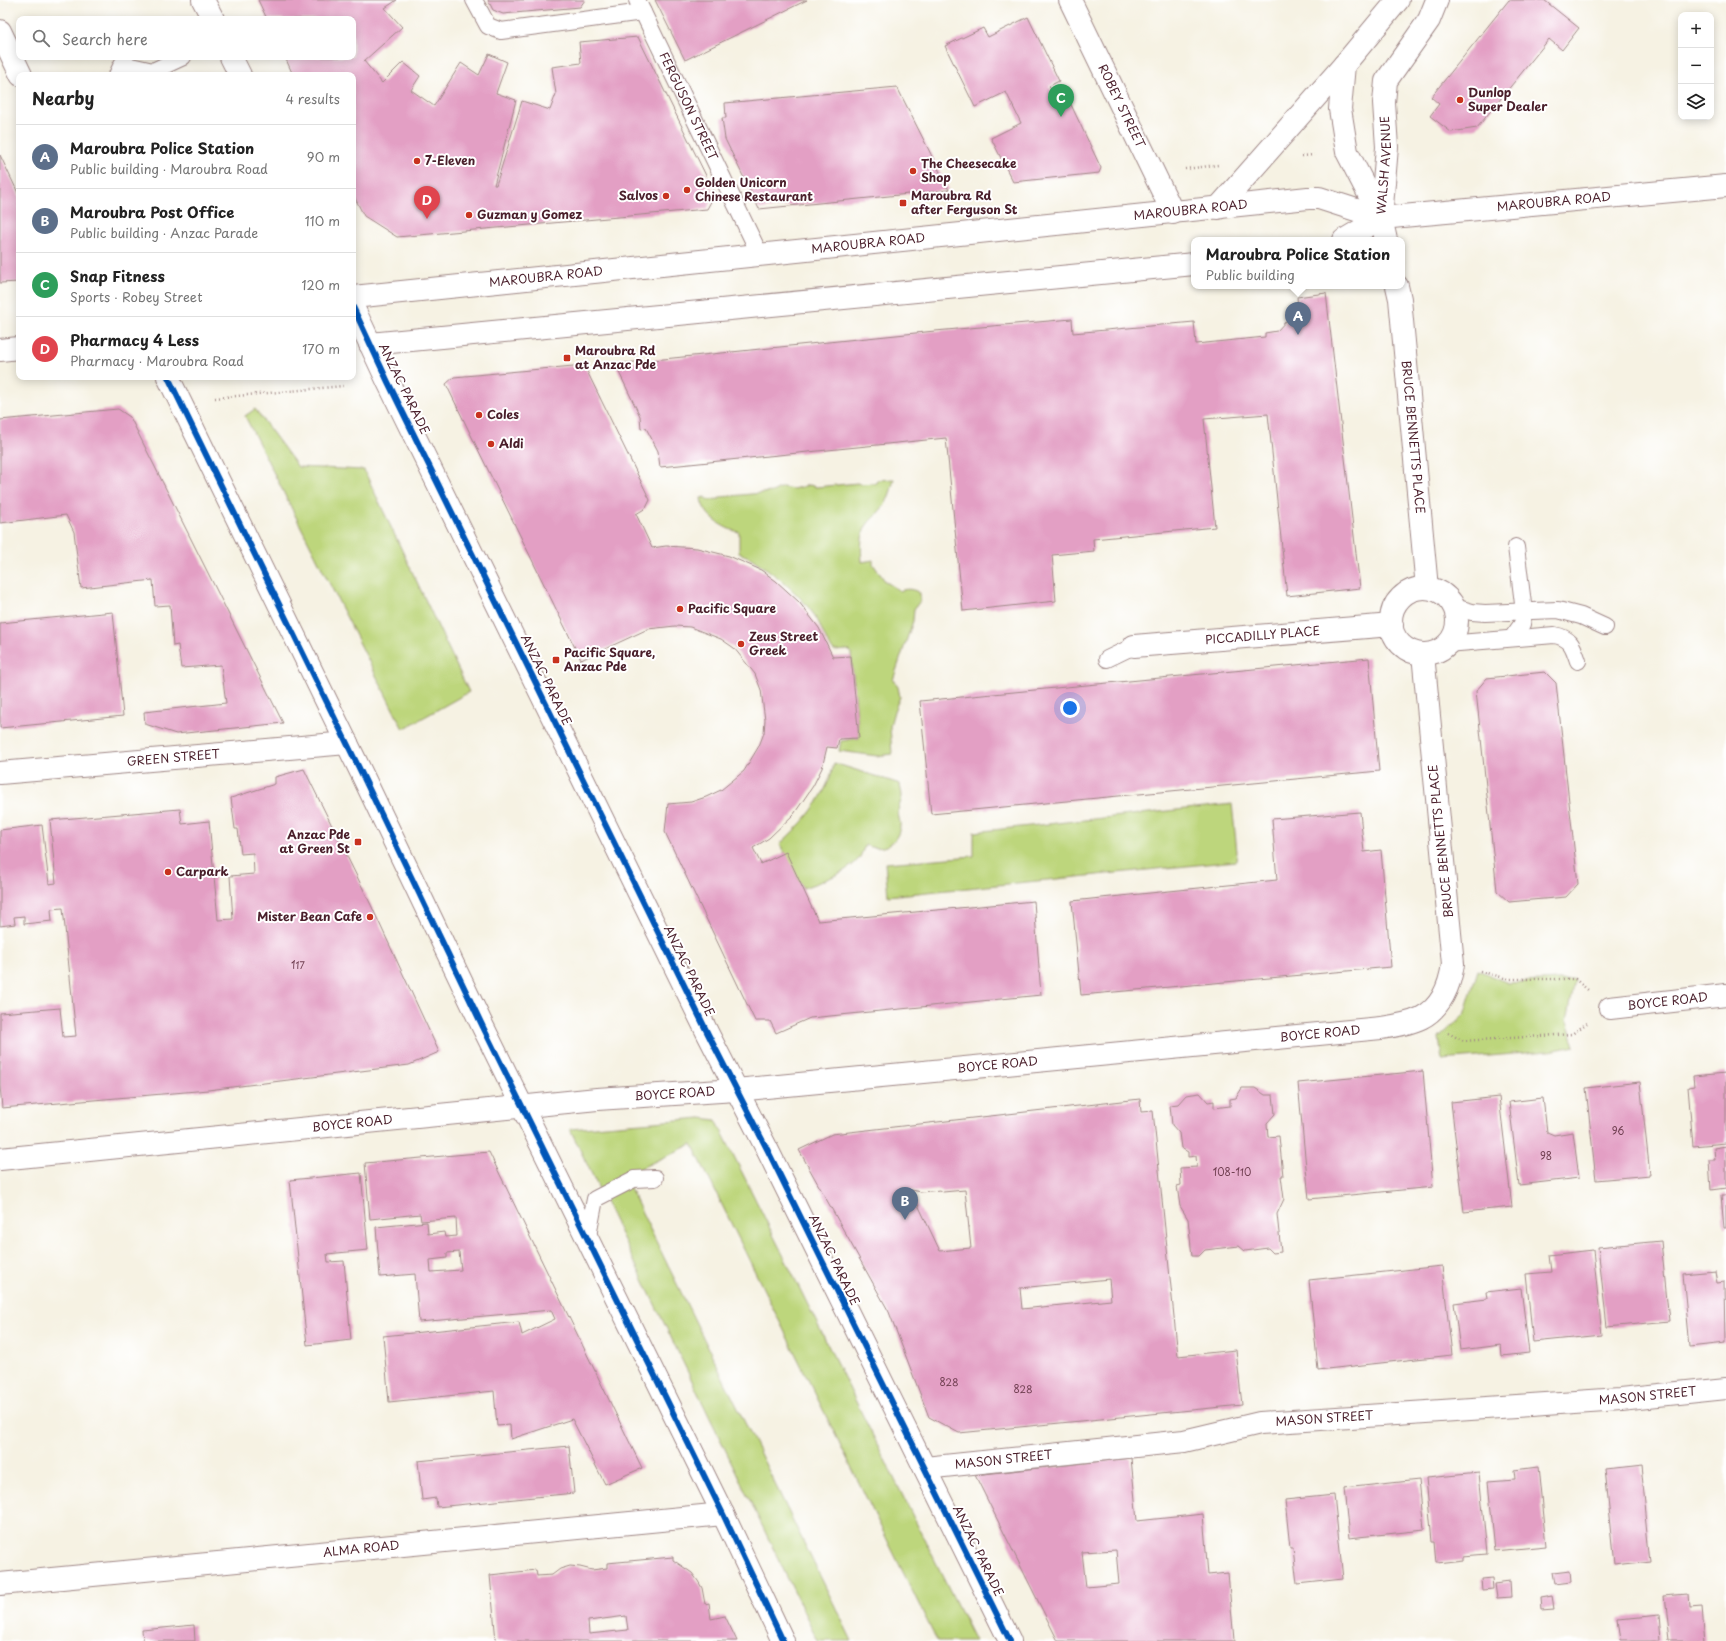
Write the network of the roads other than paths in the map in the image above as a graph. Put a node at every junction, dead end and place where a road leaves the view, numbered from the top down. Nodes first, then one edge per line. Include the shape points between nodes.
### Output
1 (203, 0) edge
2 (474, 0) edge
3 (1070, 0) edge
4 (1398, 0) edge
5 (1437, 0) edge
6 (640, 6) edge
7 (211, 16) edge
8 (0, 32) edge
9 (177, 60) edge
10 (232, 60) edge
11 (1344, 64) junction
12 (120, 69) edge
13 (20, 72) edge
14 (238, 72) edge
15 (1726, 186) edge
16 (1218, 208) junction
17 (1173, 213) junction
18 (1381, 218) junction
19 (1349, 237) edge
20 (1385, 237) edge
21 (760, 255) junction
22 (1191, 264) edge
23 (1397, 289) edge
24 (356, 297) edge
25 (356, 321) edge
26 (361, 345) edge
27 (16, 348) edge
28 (0, 350) edge
29 (169, 380) edge
30 (1516, 547) dead end
31 (1427, 588) junction
32 (1454, 607) junction
33 (1524, 612) junction
34 (1392, 625) junction
35 (1605, 627) dead end
36 (1512, 638) junction
37 (1447, 644) junction
38 (1134, 646) joint
39 (1423, 654) junction
40 (1107, 659) dead end
41 (1578, 661) dead end
42 (347, 743) junction
43 (0, 773) edge
44 (1726, 995) edge
45 (1610, 1008) road end
46 (1421, 1018) joint
47 (736, 1090) junction
48 (522, 1107) junction
49 (0, 1159) edge
50 (655, 1178) dead end
51 (587, 1241) junction
52 (1726, 1388) edge
53 (925, 1468) junction
54 (723, 1514) junction
55 (0, 1584) edge
56 (783, 1641) edge
57 (1010, 1641) edge

1 - 7 main road
2 - 6 lane via 488,26 501,31
3 - 17 main road, ROBEY STREET
4 - 11 main road
5 - 18 main road, WALSH AVENUE via 1429,20 1386,80 1384,103 1387,147
6 - 21 lane, FERGUSON STREET
8 - 13 main road
9 - 12 lane via 153,71
10 - 14 main road
11 - 16 main road
11 - 18 main road, WALSH AVENUE via 1340,109 1347,152
15 - 18 main road, MAROUBRA ROAD
16 - 17 main road, MAROUBRA ROAD
16 - 18 main road, MAROUBRA ROAD via 1319,198
17 - 21 main road, MAROUBRA ROAD
18 - 19 main road, MAROUBRA ROAD
18 - 20 main road
21 - 24 main road, MAROUBRA ROAD
22 - 26 main road
23 - 31 main road, BRUCE BENNETTS PLACE via 1400,299
25 - 26 main road, ANZAC PARADE
26 - 47 main road, ANZAC PARADE via 548,709
27 - 28 main road
29 - 42 main road
30 - 33 lane
31 - 32 main road via 1443,594
31 - 34 main road via 1417,589 1400,599 1393,611
32 - 33 lane via 1485,613
32 - 37 main road via 1457,617 1456,628
33 - 35 lane via 1570,612
33 - 36 lane via 1522,624
34 - 38 main road, PICCADILLY PLACE
34 - 39 main road via 1394,634 1402,645
36 - 37 lane
36 - 41 lane via 1564,636 1571,643
37 - 39 main road via 1432,653
38 - 40 lane
39 - 46 main road, BRUCE BENNETTS PLACE via 1453,964 1445,994 1436,1006
42 - 43 main road, GREEN STREET
42 - 48 main road
44 - 45 main road, BOYCE ROAD
46 - 47 main road, BOYCE ROAD via 1381,1028
47 - 48 main road, BOYCE ROAD via 597,1099
47 - 53 main road, ANZAC PARADE
48 - 49 main road, BOYCE ROAD
48 - 51 main road
50 - 51 lane via 634,1179 595,1199
51 - 54 main road
52 - 53 main road, MASON STREET via 1620,1399 1260,1423 1184,1441
53 - 57 main road, ANZAC PARADE
54 - 55 main road, ALMA ROAD
54 - 56 main road

